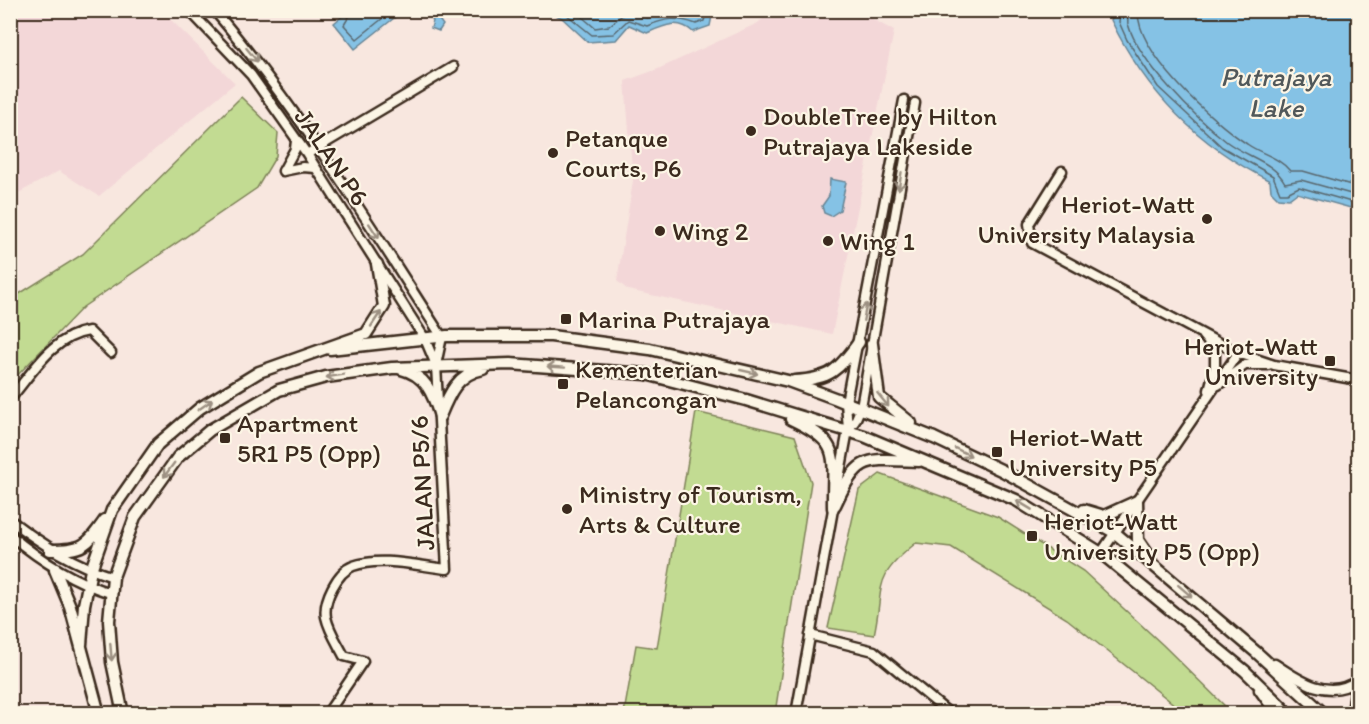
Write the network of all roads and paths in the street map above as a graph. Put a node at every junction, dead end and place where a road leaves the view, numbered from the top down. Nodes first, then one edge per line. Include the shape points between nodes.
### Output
1 (189, 10) edge
2 (214, 10) edge
3 (453, 67) dead end
4 (904, 100) dead end
5 (915, 103) dead end
6 (296, 141) junction
7 (320, 146) junction
8 (307, 154) junction
9 (315, 168) junction
10 (1062, 171) dead end
11 (377, 264) junction
12 (1198, 330) junction
13 (442, 337) junction
14 (424, 339) junction
15 (859, 342) junction
16 (872, 344) junction
17 (330, 349) junction
18 (111, 353) dead end
19 (1238, 353) junction
20 (510, 364) junction
21 (436, 365) junction
22 (1274, 365) junction
23 (392, 368) junction
24 (1359, 380) edge
25 (788, 381) junction
26 (1208, 393) junction
27 (10, 399) edge
28 (746, 400) junction
29 (846, 402) junction
30 (861, 407) junction
31 (440, 416) junction
32 (848, 430) junction
33 (934, 438) junction
34 (928, 461) junction
35 (1137, 501) junction
36 (1066, 505) junction
37 (833, 508) junction
38 (112, 510) junction
39 (10, 520) edge
40 (1114, 532) junction
41 (10, 535) edge
42 (50, 550) junction
43 (1101, 553) junction
44 (1154, 564) junction
45 (55, 570) junction
46 (91, 570) junction
47 (113, 577) junction
48 (88, 586) junction
49 (111, 593) junction
50 (810, 635) junction
51 (81, 645) junction
52 (1256, 652) junction
53 (1245, 671) junction
54 (1358, 681) edge
55 (99, 714) edge
56 (123, 714) edge
57 (327, 714) edge
58 (796, 714) edge
59 (950, 714) edge
60 (1276, 714) edge
61 (1289, 714) edge
62 (1324, 714) edge
63 (1352, 714) edge

1 - 6 street, JALAN P6 via 251,75
2 -> 7 street, JALAN P6
3 - 7 street
15 -> 4 street
5 -> 16 street
6 - 8 street, JALAN P6
6 - 9 street via 296,149 283,171
7 - 8 street
7 -> 13 street, JALAN P6
8 - 9 street, JALAN P6
9 - 11 street, JALAN P6
10 - 12 street via 1029,224 1032,243
11 - 14 street, JALAN P6
17 -> 11 street via 366,334 380,316 384,306
12 - 19 street
12 - 26 street via 1215,350
13 - 14 street
13 - 21 street
13 -> 25 street via 551,336 650,349
14 - 17 street
14 - 21 street, JALAN P6
15 - 25 street via 837,370 826,377
15 - 29 street
16 - 30 street
16 -> 33 street via 879,397
38 -> 17 street via 158,444 200,408 259,372
18 - 27 street via 89,331 67,337
19 - 22 street
19 - 26 street
20 - 21 street
28 -> 20 street via 646,374
20 - 31 street via 474,370 463,376 452,389
21 - 23 street
21 - 31 street, JALAN P5/6
22 - 24 street
22 - 26 street via 1245,365
23 - 31 street via 422,379 431,390
23 -> 47 street via 326,377 279,390 210,430 178,457 135,517
25 - 29 street
26 - 35 street
28 - 32 street
28 - 37 street via 809,428 830,444
29 - 30 street
29 - 32 street
30 - 32 street
30 - 33 street
31 - 57 street, JALAN P5/6 via 447,569 379,563 352,566 337,581 329,596 326,616 344,656 363,661
32 - 34 street
32 - 37 street
33 -> 36 street
34 - 37 street via 876,459 863,464 849,474
43 -> 34 street via 1016,500
35 - 36 street via 1104,516
35 - 40 street
35 - 44 street via 1138,540
36 - 40 street
37 - 50 street
38 - 42 street via 80,549
38 - 46 street
39 - 42 street
40 - 43 street
40 - 44 street
41 - 45 street
42 - 46 street
43 - 53 street
44 -> 52 street
45 - 48 street
45 - 51 street
46 - 47 street
46 - 48 street
47 - 49 street
48 - 49 street
48 - 51 street
49 -> 56 street via 112,662
50 - 58 street
50 - 59 street via 874,651
51 - 55 street
52 - 54 street via 1304,683 1325,690
52 - 62 street
53 - 60 street
53 - 61 street
54 - 63 street

